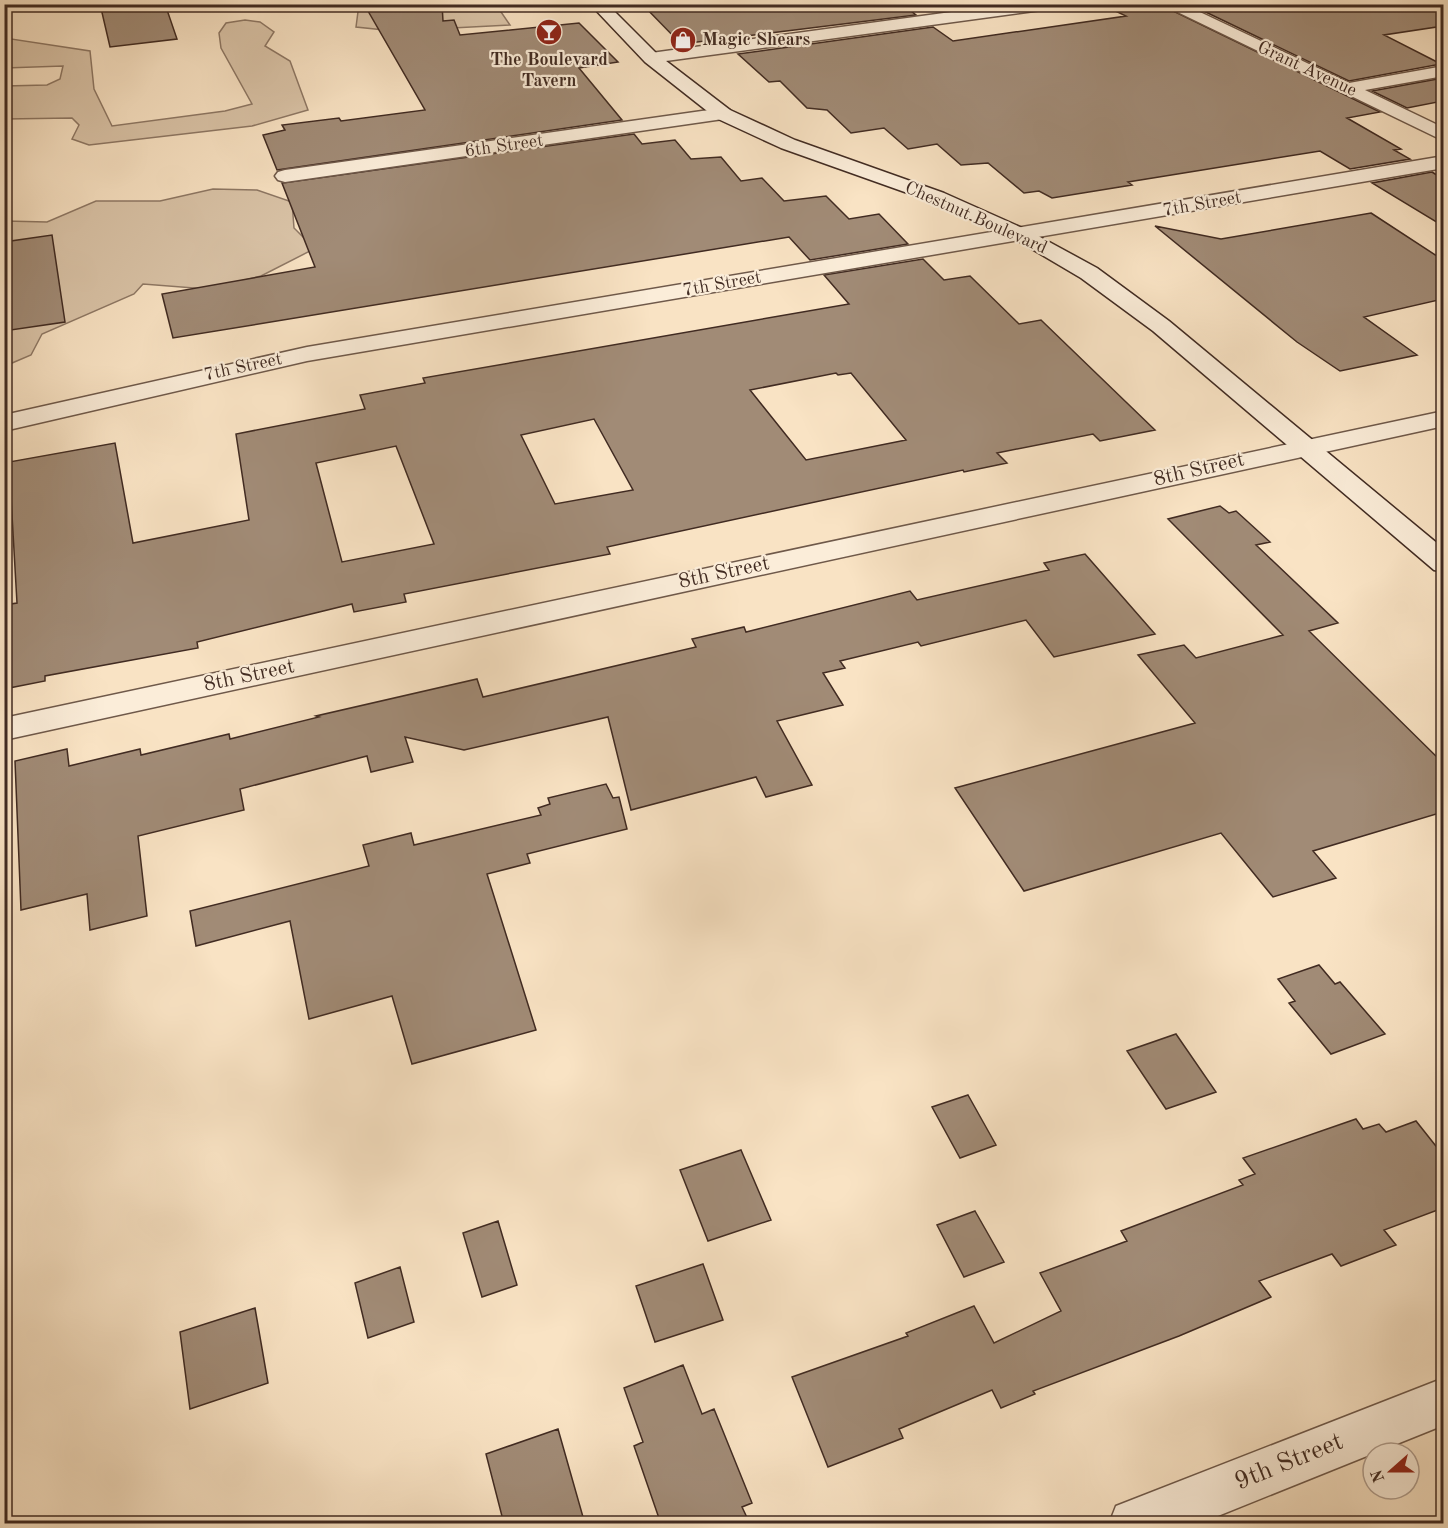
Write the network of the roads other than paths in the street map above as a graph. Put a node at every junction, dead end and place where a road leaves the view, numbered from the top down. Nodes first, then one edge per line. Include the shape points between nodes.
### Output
1 (598, 4) edge
2 (1049, 4) edge
3 (1170, 4) edge
4 (651, 58) junction
5 (1443, 71) edge
6 (1350, 88) junction
7 (723, 114) junction
8 (1443, 135) edge
9 (1443, 162) edge
10 (285, 176) dead end
11 (1022, 235) junction
12 (1443, 418) edge
13 (4, 423) edge
14 (1304, 446) junction
15 (1443, 564) edge
16 (4, 729) edge
17 (1443, 1401) edge
18 (1134, 1524) edge

1 - 4 street, Chestnut Boulevard
2 - 4 street
3 - 6 street, Grant Avenue
4 - 7 street, Chestnut Boulevard
5 - 6 street
6 - 8 street, Grant Avenue
7 - 10 street, 6th Street
7 - 11 street, Chestnut Boulevard via 788,144 937,197
9 - 11 street, 7th Street
11 - 13 street, 7th Street via 307,354
11 - 14 street, Chestnut Boulevard via 1089,273 1161,326
12 - 14 street, 8th Street
14 - 15 street, Chestnut Boulevard
14 - 16 street, 8th Street
17 - 18 street, 9th Street

